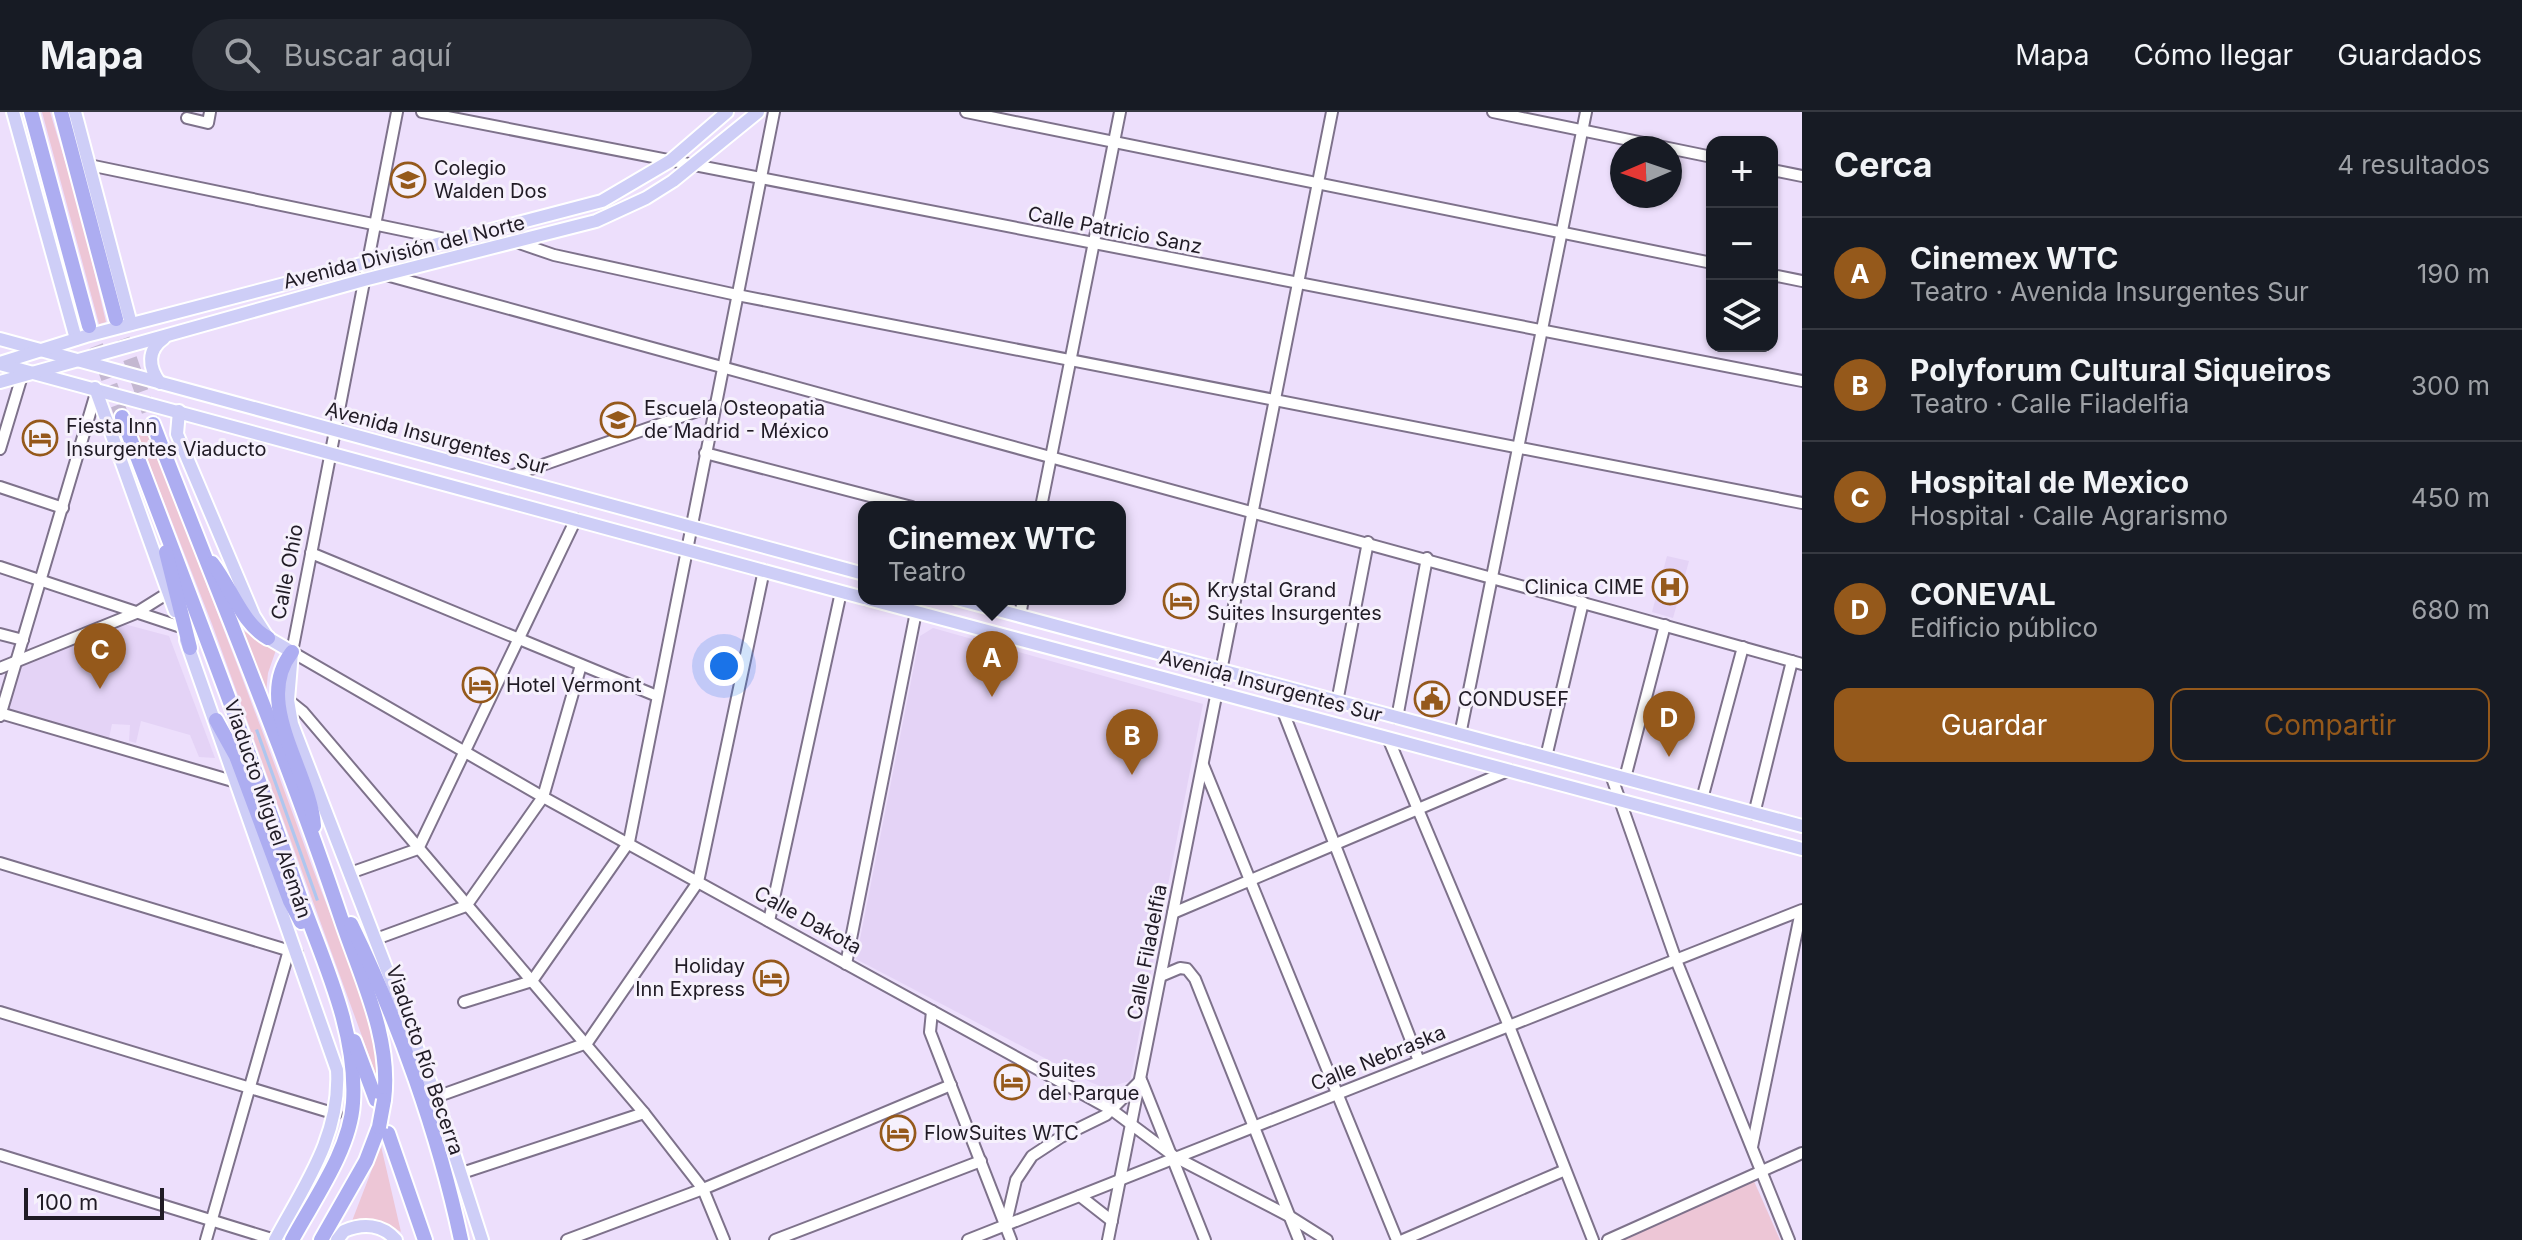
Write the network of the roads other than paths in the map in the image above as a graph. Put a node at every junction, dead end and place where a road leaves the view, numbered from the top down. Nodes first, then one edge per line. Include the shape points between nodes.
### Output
1 (13, 112) edge
2 (31, 112) edge
3 (61, 112) edge
4 (75, 112) edge
5 (210, 112) edge
6 (397, 112) edge
7 (422, 112) edge
8 (727, 112) edge
9 (758, 112) edge
10 (774, 112) edge
11 (966, 112) edge
12 (1120, 112) edge
13 (1332, 112) edge
14 (1493, 112) edge
15 (1586, 112) edge
16 (187, 118) dead end
17 (1582, 129) junction
18 (1114, 141) junction
19 (1706, 156) edge
20 (670, 161) junction
21 (89, 165) junction
22 (695, 166) junction
23 (1778, 171) edge
24 (1802, 176) edge
25 (760, 179) junction
26 (1317, 183) junction
27 (375, 225) junction
28 (1561, 234) junction
29 (452, 240) junction
30 (519, 243) junction
31 (1093, 244) junction
32 (1706, 262) edge
33 (368, 263) junction
34 (386, 275) junction
35 (1778, 276) edge
36 (364, 280) junction
37 (1802, 281) edge
38 (1297, 282) junction
39 (737, 295) junction
40 (116, 319) tunnel mouth
41 (131, 324) junction
42 (89, 326) tunnel mouth
43 (1542, 329) junction
44 (167, 336) junction
45 (0, 339) edge
46 (76, 339) junction
47 (39, 350) junction
48 (79, 360) junction
49 (1070, 361) junction
50 (0, 363) edge
51 (721, 371) junction
52 (28, 374) junction
53 (1802, 381) edge
54 (0, 382) edge
55 (160, 383) junction
56 (96, 391) junction
57 (1275, 398) junction
58 (715, 405) junction
59 (179, 411) junction
60 (122, 417) tunnel mouth
61 (153, 424) tunnel mouth
62 (335, 431) junction
63 (1519, 446) junction
64 (0, 449) edge
65 (330, 453) junction
66 (705, 453) junction
67 (1051, 459) junction
68 (508, 477) junction
69 (0, 487) edge
70 (889, 501) edge
71 (1042, 501) edge
72 (1802, 503) edge
73 (63, 508) junction
74 (1251, 512) junction
75 (576, 519) junction
76 (161, 520) junction
77 (691, 527) junction
78 (1368, 542) junction
79 (686, 549) junction
80 (203, 552) junction
81 (311, 553) junction
82 (1427, 558) junction
83 (0, 567) edge
84 (764, 570) junction
85 (858, 572) edge
86 (1492, 577) junction
87 (41, 579) junction
88 (841, 592) junction
89 (168, 593) junction
90 (858, 596) edge
91 (1583, 602) junction
92 (891, 605) edge
93 (979, 605) edge
94 (1022, 605) edge
95 (916, 612) junction
96 (136, 613) junction
97 (1020, 616) junction
98 (1665, 625) junction
99 (181, 627) junction
100 (0, 634) edge
101 (518, 637) junction
102 (268, 638) junction
103 (23, 640) junction
104 (1743, 647) junction
105 (190, 648) junction
106 (292, 652) junction
107 (16, 662) junction
108 (1797, 662) edge
109 (581, 665) junction
110 (0, 668) edge
111 (1220, 671) junction
112 (1216, 692) junction
113 (657, 696) junction
114 (288, 700) junction
115 (1337, 702) junction
116 (1282, 709) junction
117 (0, 714) edge
118 (1397, 718) junction
119 (216, 720) junction
120 (1460, 735) junction
121 (1388, 738) junction
122 (467, 754) junction
123 (1546, 757) junction
124 (1202, 764) junction
125 (1510, 770) junction
126 (1611, 775) junction
127 (1625, 778) junction
128 (236, 782) junction
129 (543, 797) junction
130 (1620, 799) junction
131 (1702, 799) junction
132 (1418, 810) junction
133 (1754, 814) junction
134 (1802, 826) edge
135 (314, 842) junction
136 (629, 842) junction
137 (1334, 845) junction
138 (418, 849) junction
139 (1802, 849) edge
140 (0, 863) edge
141 (350, 873) junction
142 (1249, 881) junction
143 (698, 882) junction
144 (335, 901) junction
145 (466, 906) junction
146 (1801, 910) edge
147 (1173, 913) junction
148 (769, 921) junction
149 (376, 939) junction
150 (316, 943) junction
151 (293, 952) junction
152 (1676, 960) junction
153 (846, 964) junction
154 (1161, 976) junction
155 (532, 981) junction
156 (336, 996) junction
157 (464, 1002) dead end
158 (932, 1011) junction
159 (0, 1012) edge
160 (1509, 1026) junction
161 (587, 1043) junction
162 (1419, 1061) junction
163 (1141, 1080) junction
164 (951, 1085) junction
165 (251, 1088) junction
166 (1335, 1094) junction
167 (436, 1097) junction
168 (380, 1100) junction
169 (1112, 1110) junction
170 (644, 1113) junction
171 (336, 1114) junction
172 (1133, 1124) junction
173 (1252, 1127) junction
174 (383, 1130) junction
175 (1752, 1149) junction
176 (1802, 1153) edge
177 (0, 1155) edge
178 (1175, 1157) junction
179 (981, 1161) junction
180 (1563, 1171) junction
181 (1761, 1171) junction
182 (462, 1173) junction
183 (1120, 1180) junction
184 (703, 1189) junction
185 (1080, 1196) junction
186 (1289, 1216) junction
187 (212, 1220) junction
188 (1112, 1221) junction
189 (1005, 1224) junction
190 (327, 1238) edge
191 (206, 1240) edge
192 (275, 1240) edge
193 (292, 1240) edge
194 (396, 1240) edge
195 (425, 1240) edge
196 (461, 1240) edge
197 (482, 1240) edge
198 (567, 1240) edge
199 (724, 1240) edge
200 (775, 1240) edge
201 (968, 1240) edge
202 (1011, 1240) edge
203 (1108, 1240) edge
204 (1205, 1240) edge
205 (1299, 1240) edge
206 (1327, 1240) edge
207 (1397, 1240) edge
208 (1403, 1240) edge
209 (1593, 1240) edge
210 (1608, 1240) edge
211 (1789, 1240) edge

1 - 46 main road
2 - 42 highway
3 - 40 highway
4 - 21 main road
5 - 16 street via 208,123
6 - 27 street, Calle Ohio
7 - 20 street, Calle Patricio Sanz
8 - 20 main road, Avenida División del Norte
9 - 22 main road, Avenida División del Norte
10 - 25 street
11 - 18 street
12 - 18 street
13 - 26 street, Calle Filadelfia
14 - 17 street
15 - 17 street
17 - 19 street
17 - 28 street
18 - 26 street
18 - 31 street
20 - 22 street, Calle Patricio Sanz
20 - 29 main road, Avenida División del Norte via 602,201
21 - 27 street
21 - 41 main road
22 - 25 street, Calle Patricio Sanz
22 - 30 main road, Avenida División del Norte via 623,210
23 - 24 street
25 - 31 street, Calle Patricio Sanz
25 - 39 street
26 - 28 street
26 - 38 street, Calle Filadelfia
27 - 29 street
27 - 33 street, Calle Ohio
28 - 32 street
28 - 43 street
29 - 33 main road, Avenida División del Norte
30 - 34 main road, Avenida División del Norte
30 - 39 street
31 - 38 street, Calle Patricio Sanz
31 - 49 street
33 - 36 street, Calle Ohio
33 - 41 main road, Avenida División del Norte
34 - 36 main road, Avenida División del Norte
34 - 51 street
35 - 37 street
36 - 44 main road, Avenida División del Norte
36 - 62 street, Calle Ohio
38 - 43 street, Calle Patricio Sanz
38 - 57 street, Calle Filadelfia
39 - 49 street
39 - 51 street
41 - 46 main road, Avenida División del Norte
43 - 53 street, Calle Patricio Sanz
43 - 63 street
44 - 48 main road, Avenida División del Norte
44 - 55 main road via 150,357
45 - 47 main road, Avenida Insurgentes Sur
46 - 47 main road, Avenida División del Norte
47 - 48 main road, Avenida Insurgentes Sur
47 - 50 main road, Avenida División del Norte
48 - 52 main road, Avenida División del Norte
48 - 55 main road, Avenida Insurgentes Sur
49 - 57 street
49 - 67 street
50 - 52 main road, Avenida Insurgentes Sur
51 - 58 street
51 - 67 street
52 - 54 main road, Avenida División del Norte
52 - 56 main road, Avenida Insurgentes Sur
52 - 64 street
55 - 62 main road, Avenida Insurgentes Sur
56 - 59 main road, Avenida Insurgentes Sur
56 - 73 street
56 - 89 main road, Viaducto Miguel Alemán
57 - 63 street
57 - 74 street, Calle Filadelfia
58 - 66 street
58 - 68 street
59 - 65 main road, Avenida Insurgentes Sur
59 - 102 main road via 177,434
60 - 76 highway, Viaducto Miguel Alemán
61 - 80 highway, Viaducto Miguel Alemán
62 - 65 street, Calle Ohio
62 - 68 main road, Avenida Insurgentes Sur
63 - 72 street
63 - 86 street
65 - 75 main road, Avenida Insurgentes Sur
65 - 81 street, Calle Ohio
66 - 70 street
66 - 77 street
67 - 71 street
67 - 74 street
68 - 77 main road, Avenida Insurgentes Sur
69 - 73 street
73 - 87 street
74 - 78 street
74 - 111 street, Calle Filadelfia
75 - 79 main road, Avenida Insurgentes Sur
75 - 101 street
76 - 105 highway
76 - 150 highway, Viaducto Miguel Alemán
77 - 79 street
77 - 85 main road, Avenida Insurgentes Sur
78 - 82 street
78 - 115 street
79 - 84 main road, Avenida Insurgentes Sur
79 - 113 street
80 - 102 highway via 229,585 246,619
80 - 135 highway, Viaducto Miguel Alemán
81 - 101 street
81 - 106 street, Calle Ohio
82 - 86 street
82 - 118 street
83 - 87 street
84 - 88 main road, Avenida Insurgentes Sur
84 - 143 street
86 - 91 street
86 - 120 street
87 - 96 street
87 - 103 street
88 - 90 main road, Avenida Insurgentes Sur
88 - 148 street
89 - 96 street
89 - 99 main road, Viaducto Miguel Alemán
91 - 98 street
91 - 123 street
92 - 95 main road, Avenida Insurgentes Sur
93 - 97 main road, Avenida Insurgentes Sur
94 - 97 street
95 - 112 main road, Avenida Insurgentes Sur
95 - 153 street
96 - 99 street
96 - 107 street
97 - 111 main road, Avenida Insurgentes Sur
98 - 104 street
98 - 127 street
99 - 105 main road, Viaducto Miguel Alemán
100 - 103 street
101 - 109 street
101 - 122 street
102 - 106 main road, Calle Dakota
103 - 107 street
104 - 108 street
104 - 131 street
105 - 119 main road, Viaducto Miguel Alemán
106 - 114 main road, Calle Ohio
106 - 122 street, Calle Dakota
106 - 135 highway via 278,675 278,704 310,800
107 - 110 street
107 - 117 street
108 - 133 street
109 - 113 street
109 - 129 street
111 - 112 street, Calle Filadelfia
111 - 115 main road, Avenida Insurgentes Sur
112 - 116 main road, Avenida Insurgentes Sur
112 - 124 street, Calle Filadelfia
113 - 136 street
114 - 138 street
114 - 141 main road via 292,724
115 - 118 main road, Avenida Insurgentes Sur
116 - 121 main road, Avenida Insurgentes Sur
116 - 137 street
117 - 128 street
118 - 120 main road, Avenida Insurgentes Sur
119 - 128 main road, Viaducto Miguel Alemán
119 - 150 highway via 236,756 290,901
120 - 123 main road, Avenida Insurgentes Sur
121 - 125 main road, Avenida Insurgentes Sur
121 - 132 street
122 - 129 street, Calle Dakota
122 - 138 street
123 - 126 main road, Avenida Insurgentes Sur
124 - 142 street
124 - 147 street, Calle Filadelfia
125 - 130 main road, Avenida Insurgentes Sur
125 - 132 street
126 - 127 main road, Avenida Insurgentes Sur
126 - 130 street
127 - 131 main road, Avenida Insurgentes Sur
128 - 151 main road, Viaducto Miguel Alemán
129 - 136 street, Calle Dakota
129 - 145 street
130 - 139 main road, Avenida Insurgentes Sur
130 - 152 street
131 - 133 main road, Avenida Insurgentes Sur
132 - 137 street
132 - 160 street
133 - 134 main road, Avenida Insurgentes Sur
135 - 144 highway, Viaducto Miguel Alemán
136 - 143 street, Calle Dakota
136 - 155 street
137 - 142 street
137 - 162 street
138 - 141 street
138 - 145 street
140 - 151 street
141 - 149 main road
142 - 147 street
142 - 166 street
143 - 148 street, Calle Dakota
143 - 161 street
144 - 168 highway, Viaducto Miguel Alemán via 384,1051
144 - 196 highway, Viaducto Río Becerra via 369,961 396,1031
145 - 149 street
145 - 155 street
146 - 152 street, Calle Nebraska
146 - 175 street
147 - 154 street, Calle Filadelfia
148 - 153 street, Calle Dakota
149 - 167 main road
150 - 156 highway, Viaducto Miguel Alemán
151 - 165 street
151 - 171 main road, Viaducto Miguel Alemán via 335,1060
152 - 160 street, Calle Nebraska
152 - 175 street
153 - 158 street, Calle Dakota
154 - 163 street, Calle Filadelfia
154 - 173 street via 1180,968 1195,979
155 - 157 street
155 - 161 street
156 - 168 highway
156 - 193 highway, Viaducto Miguel Alemán via 353,1074 350,1121
158 - 164 street via 930,1032
158 - 169 street, Calle Dakota
159 - 165 street
160 - 162 street, Calle Nebraska
160 - 180 street
161 - 167 street
161 - 170 street
162 - 166 street, Calle Nebraska
163 - 169 street
163 - 172 street, Calle Filadelfia
163 - 178 street
164 - 179 street
164 - 184 street
165 - 171 street
165 - 187 street
166 - 173 street, Calle Nebraska
166 - 207 street
167 - 182 main road
168 - 174 highway, Viaducto Miguel Alemán, bridge
169 - 172 street, Calle Dakota
169 - 189 street via 1032,1156 1016,1180
170 - 182 street
170 - 184 street
171 - 192 main road, Viaducto Miguel Alemán via 326,1145
172 - 178 street, Calle Dakota
172 - 183 street, Calle Filadelfia
173 - 178 street, Calle Nebraska
173 - 186 street
174 - 190 highway, Viaducto Miguel Alemán
174 - 195 highway
175 - 181 street
176 - 181 street
177 - 187 street
178 - 183 street, Calle Nebraska
178 - 186 street, Calle Dakota
178 - 204 street
179 - 189 street
179 - 200 street
180 - 208 street
180 - 209 street
181 - 210 street
181 - 211 street
182 - 197 main road
183 - 185 street, Calle Nebraska
183 - 188 street, Calle Filadelfia
184 - 198 street
184 - 199 street
185 - 188 street
185 - 189 street, Calle Nebraska
186 - 205 street
186 - 206 street, Calle Dakota
187 - 191 street
187 - 192 street
188 - 203 street, Calle Filadelfia
189 - 201 street, Calle Nebraska
189 - 202 street
190 - 194 main road, Viaducto Miguel Alemán via 368,1225

